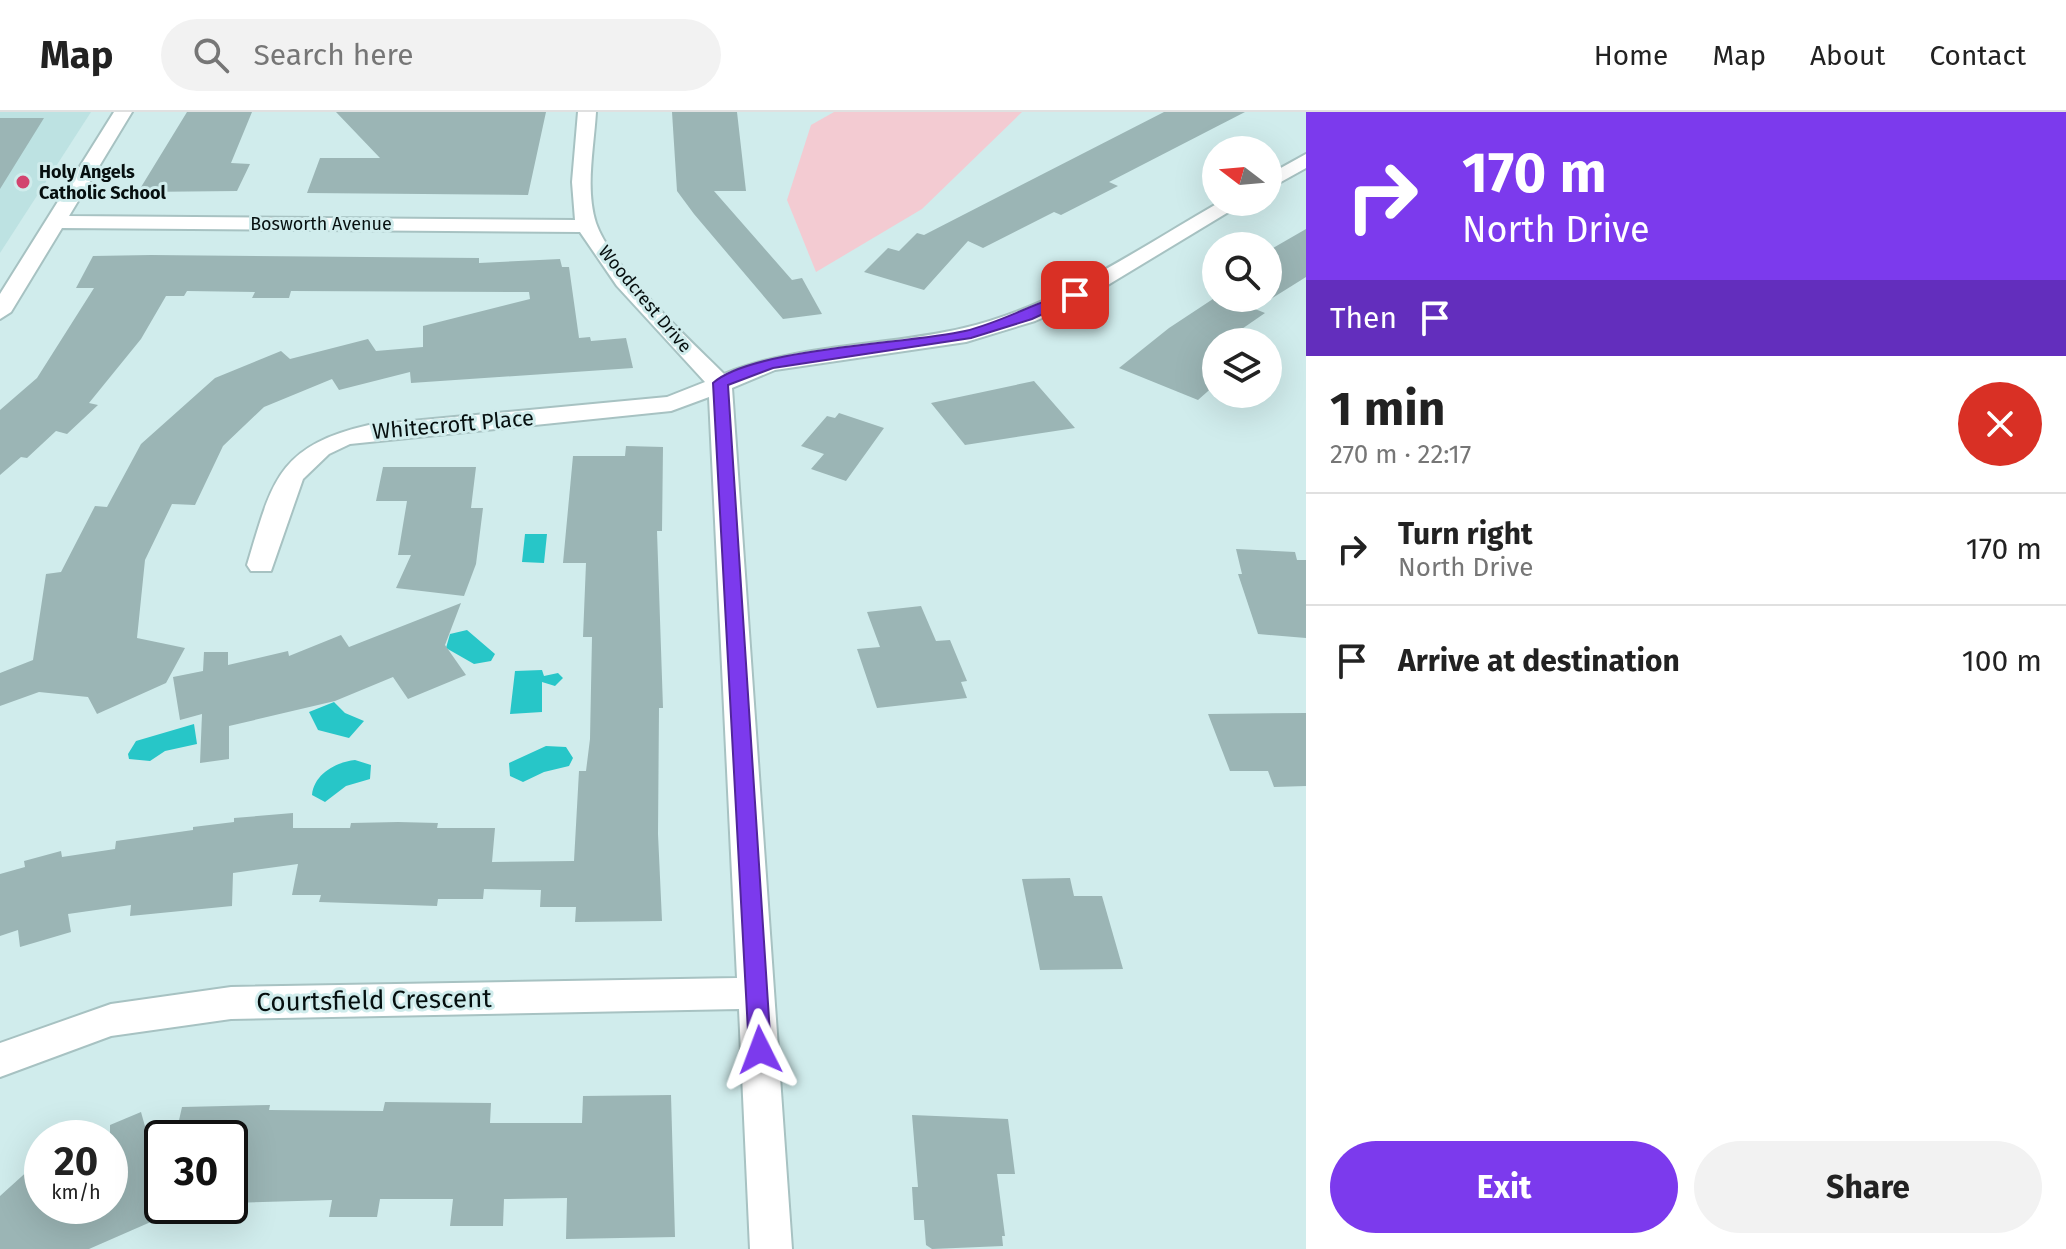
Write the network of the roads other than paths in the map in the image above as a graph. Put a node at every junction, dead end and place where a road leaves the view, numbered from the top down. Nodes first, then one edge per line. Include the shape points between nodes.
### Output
1 (123, 112) edge
2 (587, 112) edge
3 (1306, 160) edge
4 (1282, 175) edge
5 (1211, 216) edge
6 (55, 222) junction
7 (587, 226) junction
8 (0, 312) edge
9 (720, 383) junction
10 (261, 565) dead end
11 (757, 993) junction
12 (0, 1060) edge
13 (771, 1249) edge

1 - 6 street
2 - 7 street, Woodcrest Drive
3 - 4 street
5 - 9 street, Whitecroft Place via 1093,285 1016,320 945,339 770,364
6 - 7 street, Bosworth Avenue
6 - 8 street
7 - 9 street, Woodcrest Drive via 649,307
9 - 10 street, Whitecroft Place via 671,404 369,432 329,442 300,461 289,477
9 - 11 street
11 - 12 street, Courtsfield Crescent via 231,1003 111,1020
11 - 13 street

